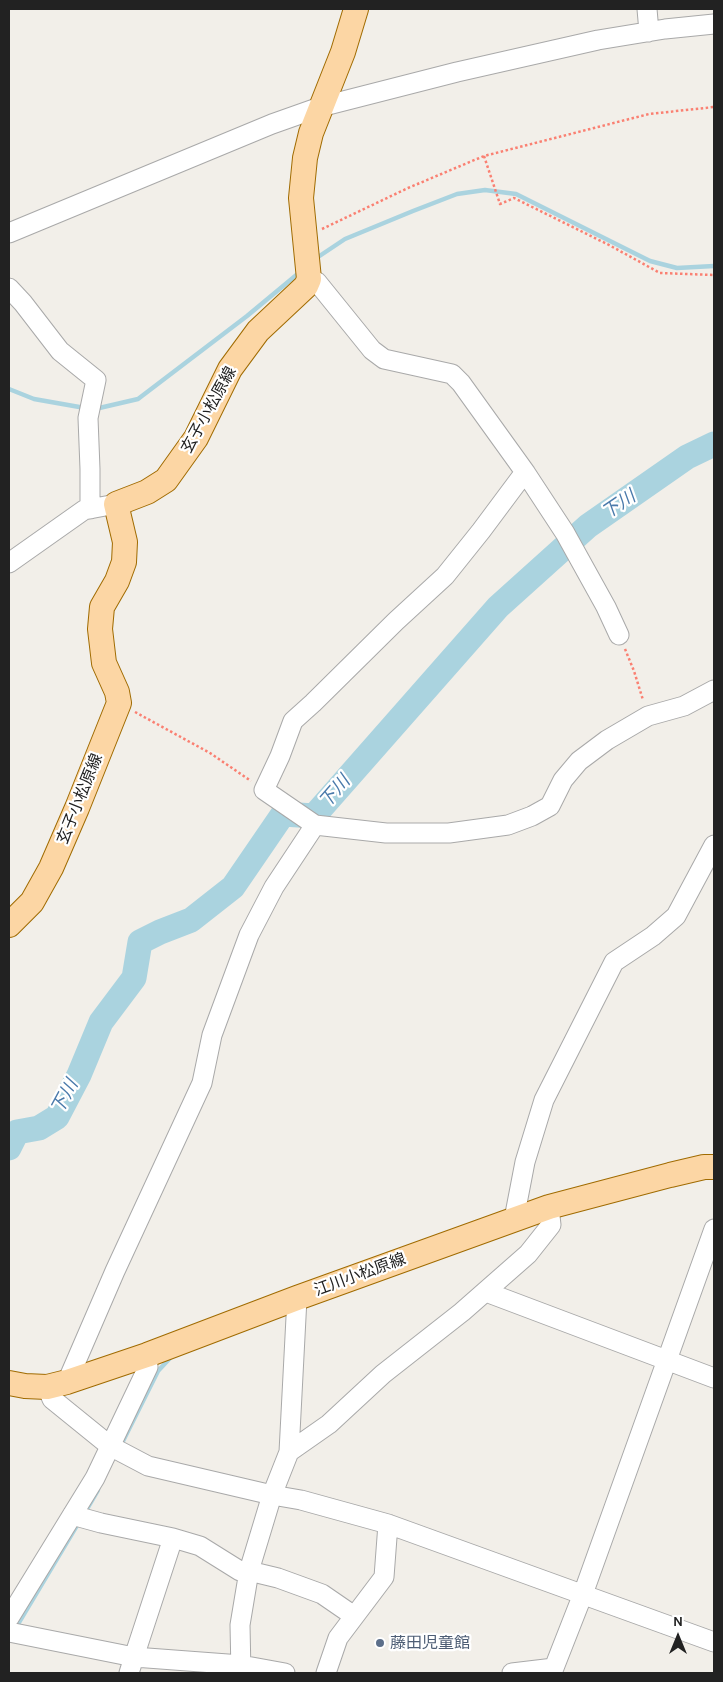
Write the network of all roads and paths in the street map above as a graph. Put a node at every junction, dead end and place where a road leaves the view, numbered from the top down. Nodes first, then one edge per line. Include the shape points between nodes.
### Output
1 (356, 9) edge
2 (647, 9) edge
3 (714, 24) edge
4 (650, 32) junction
5 (320, 107) junction
6 (714, 107) edge
7 (484, 156) junction
8 (9, 233) edge
9 (305, 237) junction
10 (714, 275) edge
11 (309, 280) junction
12 (9, 288) edge
13 (525, 472) junction
14 (116, 504) junction
15 (90, 509) junction
16 (9, 563) edge
17 (619, 635) joint
18 (714, 690) edge
19 (119, 703) junction
20 (648, 716) junction
21 (264, 790) junction
22 (315, 824) junction
23 (714, 845) edge
24 (9, 924) edge
25 (714, 1167) edge
26 (549, 1207) junction
27 (514, 1219) junction
28 (714, 1229) edge
29 (486, 1292) junction
30 (297, 1298) junction
31 (148, 1355) junction
32 (667, 1360) junction
33 (714, 1378) edge
34 (9, 1383) edge
35 (57, 1384) junction
36 (110, 1446) junction
37 (289, 1452) junction
38 (272, 1495) junction
39 (72, 1515) junction
40 (388, 1524) junction
41 (173, 1538) junction
42 (249, 1570) junction
43 (583, 1594) junction
44 (354, 1616) junction
45 (9, 1618) edge
46 (9, 1632) edge
47 (714, 1642) edge
48 (132, 1665) edge
49 (241, 1669) edge
50 (553, 1671) edge
51 (286, 1673) edge
52 (326, 1673) edge
53 (512, 1673) edge

1 - 5 main road via 343,52
2 - 4 street
3 - 4 street
4 - 5 street via 598,40 457,72
5 - 8 street
5 - 9 main road via 305,158 301,198
6 - 7 path via 648,114
7 - 9 path
7 - 10 path via 500,204 514,198 660,273
9 - 11 main road
11 - 13 street via 317,282 372,350 384,359 452,374
11 - 14 main road, 玄子小松原線 via 258,331 236,362 196,438 166,480 147,492
12 - 15 street via 60,351 96,380 88,418
13 - 17 street via 565,533
13 - 21 street via 445,576 293,721
14 - 15 street
14 - 19 main road via 125,542 124,562 102,607 100,630 104,663
15 - 16 street
17 - 20 path
18 - 20 street via 684,706
19 - 21 path via 210,753
19 - 24 main road, 玄子小松原線 via 51,868 32,902
20 - 22 street via 579,761 563,780 550,806 508,825 450,833 386,833
21 - 22 street
22 - 35 street via 274,886 249,935 212,1035 202,1083 107,1288
23 - 27 street via 676,916 614,962 544,1100 525,1162
25 - 26 main road, 江川小松原線 via 670,1175
26 - 27 main road, 江川小松原線
26 - 29 street via 551,1226 528,1254
27 - 30 main road, 江川小松原線
28 - 32 street
29 - 32 street
29 - 37 street via 383,1374 329,1424
30 - 31 main road, 江川小松原線
30 - 37 street
31 - 35 main road, 江川小松原線
31 - 36 street via 148,1367
32 - 33 street
32 - 43 street
34 - 35 main road, 江川小松原線 via 25,1386
35 - 36 street via 52,1399
36 - 38 street via 148,1466
36 - 39 street
37 - 38 street
38 - 40 street
38 - 42 street
39 - 41 street
39 - 45 street
40 - 43 street
40 - 44 street via 384,1577
41 - 42 street via 200,1546 240,1572
41 - 48 street
42 - 44 street via 322,1594
42 - 49 street via 240,1624
43 - 47 street
43 - 50 street
44 - 52 street via 338,1638
46 - 48 street
48 - 49 street
49 - 51 street
50 - 53 street

